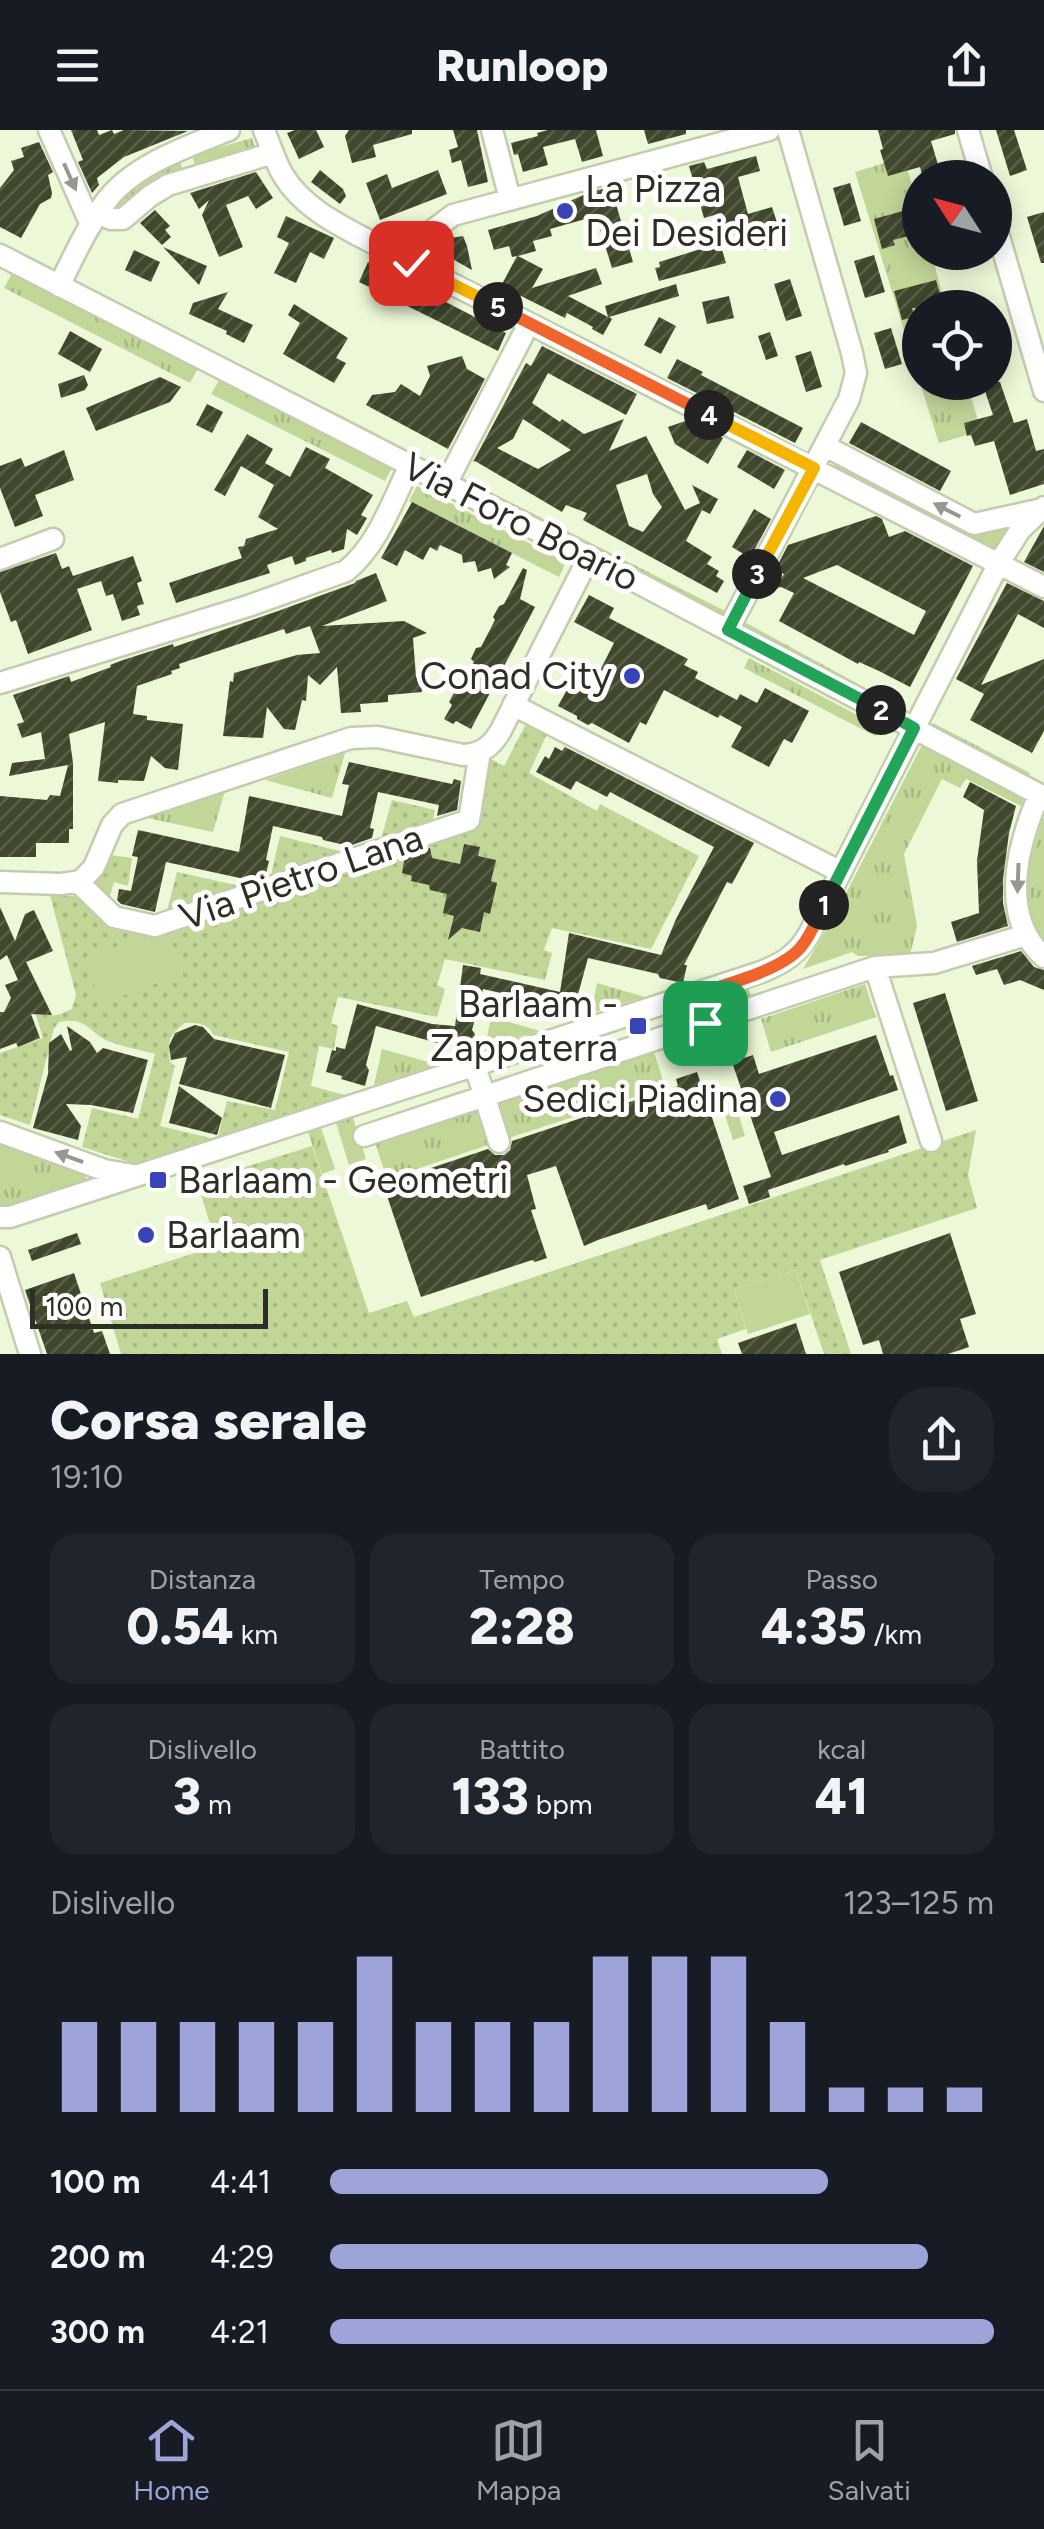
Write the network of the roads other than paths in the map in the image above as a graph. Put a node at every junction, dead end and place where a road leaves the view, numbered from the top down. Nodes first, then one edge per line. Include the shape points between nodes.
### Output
1 (49, 130) edge
2 (229, 130) edge
3 (264, 130) edge
4 (492, 130) edge
5 (769, 130) edge
6 (788, 130) edge
7 (968, 130) edge
8 (184, 148) junction
9 (273, 153) junction
10 (977, 160) edge
11 (192, 177) junction
12 (510, 199) junction
13 (94, 219) junction
14 (0, 256) edge
15 (411, 263) junction
16 (1009, 270) edge
17 (59, 286) junction
18 (523, 335) dead end
19 (1044, 391) edge
20 (825, 446) junction
21 (410, 465) junction
22 (814, 468) junction
23 (446, 484) junction
24 (1042, 509) edge
25 (53, 539) dead end
26 (589, 557) junction
27 (0, 558) edge
28 (998, 563) junction
29 (1044, 587) edge
30 (728, 630) junction
31 (0, 683) edge
32 (513, 705) junction
33 (914, 728) junction
34 (472, 753) junction
35 (1042, 796) edge
36 (841, 872) junction
37 (0, 882) edge
38 (78, 882) junction
39 (1026, 935) junction
40 (1044, 956) edge
41 (875, 967) junction
42 (677, 1000) junction
43 (656, 1006) junction
44 (668, 1035) junction
45 (476, 1066) junction
46 (485, 1096) junction
47 (0, 1132) edge
48 (364, 1136) dead end
49 (931, 1140) dead end
50 (498, 1142) dead end
51 (140, 1176) junction
52 (0, 1217) edge
53 (0, 1257) edge
54 (30, 1354) edge

1 -> 13 street
2 - 8 street
3 - 9 street
4 - 12 street
5 - 12 street
6 - 20 street via 856,373
7 - 10 street
8 - 11 street
8 - 13 street via 122,185
9 - 11 street
9 - 15 street via 287,181 310,204
11 - 13 street via 160,189 123,219
12 - 15 street via 444,219
13 - 17 street
14 - 17 street, Via Foro Boario
15 - 22 street
16 - 19 street
17 - 21 street, Via Foro Boario
18 - 23 street
20 - 22 street
24 -> 20 street via 974,524
21 - 23 street, Via Foro Boario
21 - 31 street via 370,545 346,571
22 - 28 street
22 - 30 street
23 - 26 street, Via Foro Boario
24 - 28 street
25 - 27 street
26 - 30 street, Via Foro Boario
26 - 32 street, Via Pietro Lana
28 - 29 street
28 - 33 street
30 - 33 street, Via Foro Boario
32 - 34 street, Via Pietro Lana via 494,741
32 - 36 street
33 - 35 street, Via Foro Boario
33 - 36 street
34 - 38 street via 359,737 248,772 122,814 94,867
34 - 38 street, Via Pietro Lana via 469,820 155,926 114,917
35 -> 39 street, Via Foro Boario via 1019,857 1017,898
36 - 42 street via 793,955
37 - 38 street
39 - 40 street
39 - 41 street via 934,963
41 - 44 street
41 - 49 street
42 - 43 street
42 - 44 street
43 - 44 street
43 - 45 street
44 - 46 street
45 - 46 street
45 - 51 street
46 - 48 street
46 - 50 street
51 -> 47 street via 104,1170
51 - 52 street
53 - 54 street

